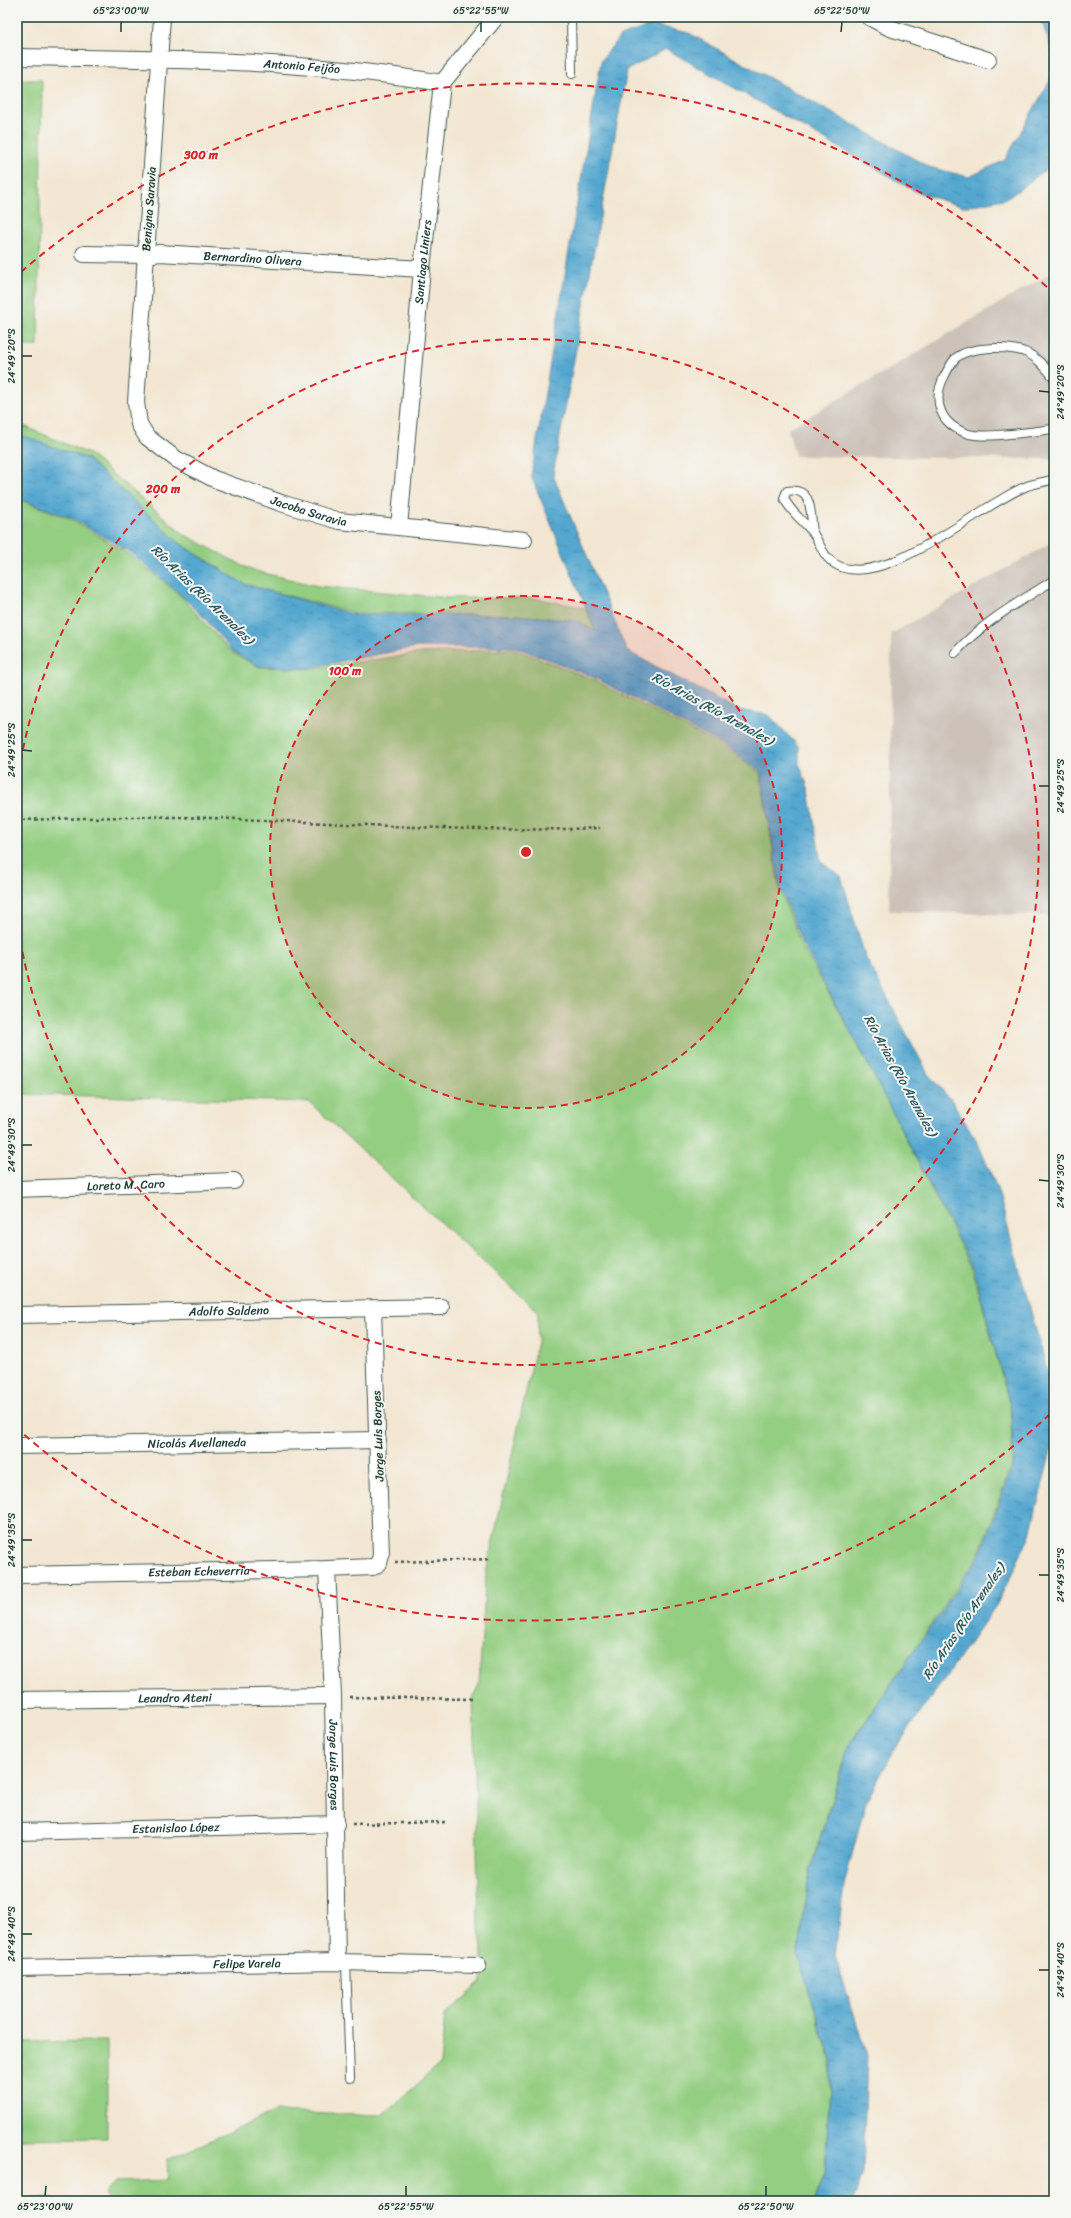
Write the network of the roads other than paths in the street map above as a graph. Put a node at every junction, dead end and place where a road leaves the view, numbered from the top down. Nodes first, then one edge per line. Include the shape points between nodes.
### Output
1 (162, 17) edge
2 (496, 17) edge
3 (571, 17) edge
4 (869, 17) edge
5 (17, 57) edge
6 (161, 59) junction
7 (988, 60) dead end
8 (572, 74) dead end
9 (442, 83) junction
10 (84, 254) dead end
11 (146, 255) junction
12 (422, 269) junction
13 (1054, 378) edge
14 (136, 402) joint
15 (1054, 429) edge
16 (1054, 480) edge
17 (399, 527) junction
18 (812, 532) junction
19 (524, 540) dead end
20 (1054, 580) edge
21 (955, 653) dead end
22 (234, 1181) dead end
23 (17, 1189) edge
24 (441, 1307) dead end
25 (373, 1309) junction
26 (17, 1315) edge
27 (378, 1440) junction
28 (17, 1446) edge
29 (379, 1563) joint
30 (327, 1569) junction
31 (17, 1575) edge
32 (333, 1696) junction
33 (17, 1700) edge
34 (336, 1824) junction
35 (17, 1832) edge
36 (342, 1962) junction
37 (478, 1965) dead end
38 (17, 1968) edge
39 (350, 2078) dead end

1 - 6 street, Benigna Saravia
2 - 9 street
3 - 8 lane
4 - 7 street via 890,28
5 - 6 street, Antonio Feijóo
6 - 9 street, Antonio Feijóo via 319,68 396,75
6 - 11 street, Benigna Saravia
9 - 12 street, Santiago Liniers
10 - 11 street, Bernardino Olivera
11 - 12 street, Bernardino Olivera via 160,253
11 - 14 street, Benigna Saravia
12 - 17 street, Santiago Liniers
13 - 15 lane via 1043,364 1026,352 1009,348 991,348 967,352 956,358 942,380 938,394 939,406 945,419 955,429 970,434
14 - 17 street, Jacoba Saravia via 139,424 147,437 176,459 214,479 339,521
16 - 18 lane via 1027,486 899,561 869,569 847,570 835,565 827,559
17 - 19 street, Jacoba Saravia
18 - 18 lane via 805,494 797,490 787,491 784,498 788,506
20 - 21 lane via 1007,609 969,638
22 - 23 street, Loreto M. Caro
24 - 25 street, Adolfo Saldeno
25 - 26 street, Adolfo Saldeno
25 - 27 street, Jorge Luis Borges
27 - 28 street, Nicolás Avellaneda
27 - 29 street, Jorge Luis Borges via 381,1555
29 - 30 street, Esteban Echeverría via 373,1567
30 - 31 street, Esteban Echeverría
30 - 32 street, Jorge Luis Borges
32 - 33 street, Leandro Ateni
32 - 34 street, Jorge Luis Borges
34 - 35 street, Estanislao López
34 - 36 street, Jorge Luis Borges
36 - 37 street, Felipe Varela
36 - 38 street, Felipe Varela
36 - 39 lane

